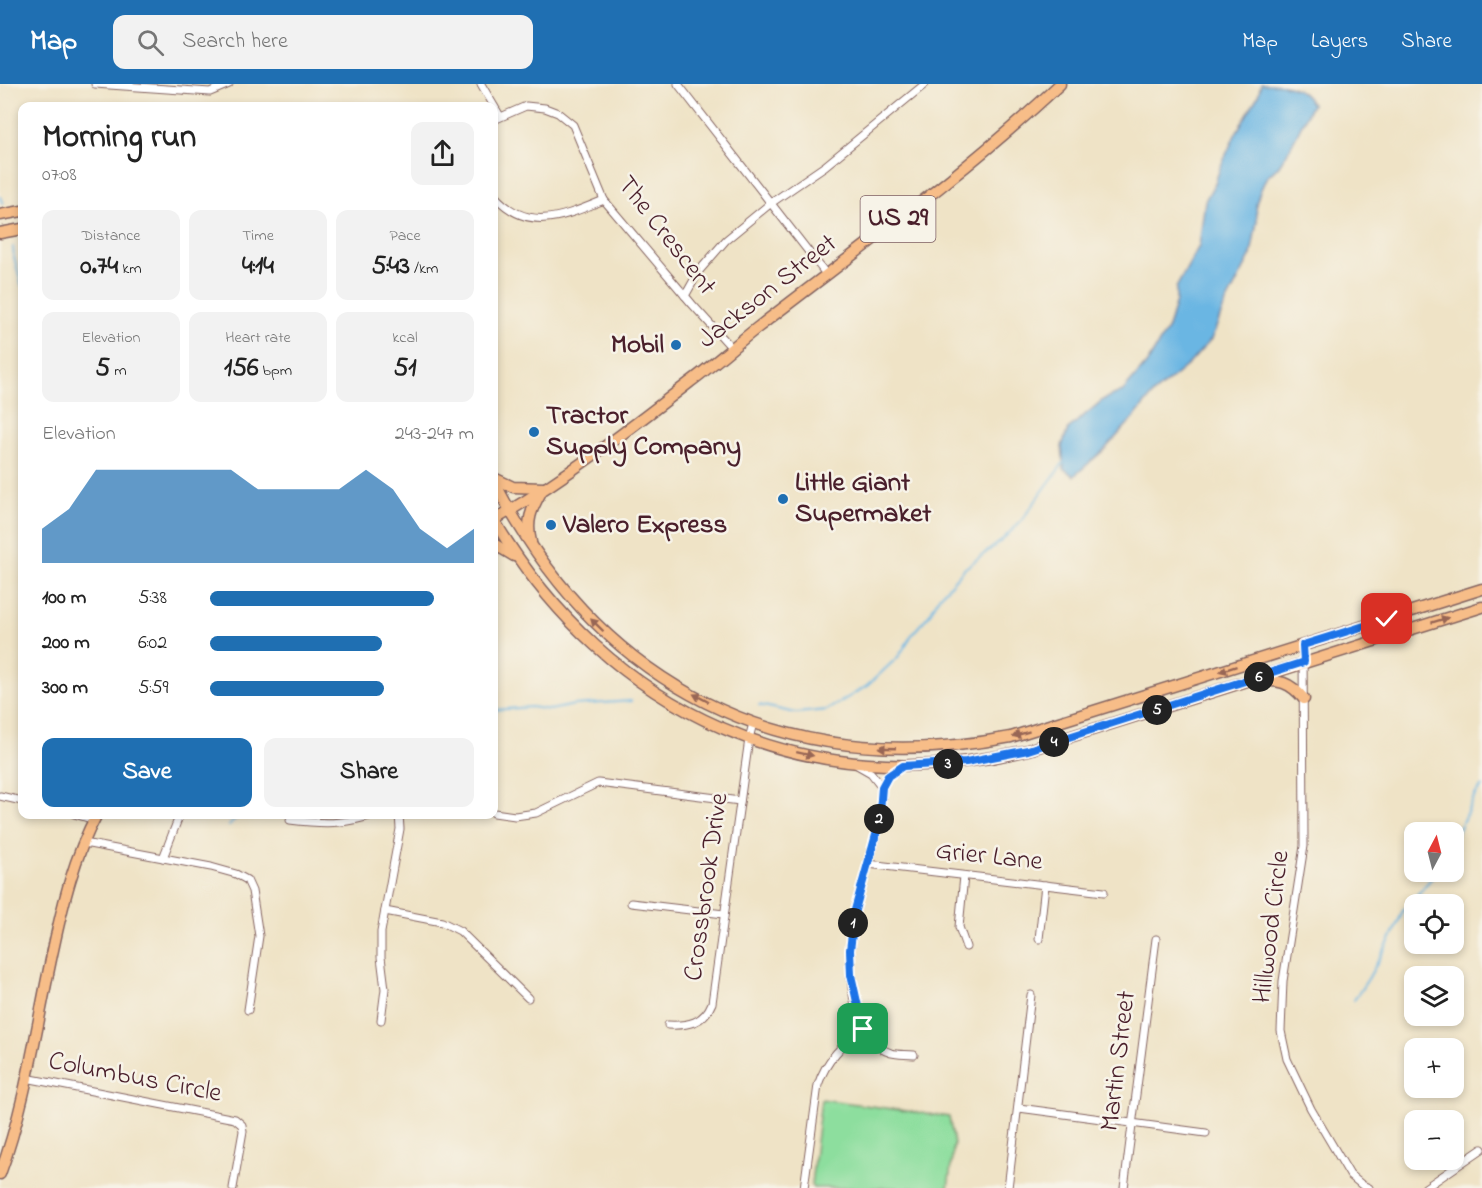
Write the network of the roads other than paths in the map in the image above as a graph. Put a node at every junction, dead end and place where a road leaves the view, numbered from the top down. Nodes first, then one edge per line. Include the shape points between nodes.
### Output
1 (95, 84) edge
2 (229, 84) edge
3 (481, 84) edge
4 (678, 84) edge
5 (925, 84) edge
6 (1060, 84) edge
7 (219, 86) edge
8 (489, 102) edge
9 (498, 118) edge
10 (498, 199) edge
11 (604, 200) junction
12 (771, 203) junction
13 (18, 212) edge
14 (0, 215) edge
15 (18, 230) edge
16 (0, 233) edge
17 (826, 274) junction
18 (685, 296) junction
19 (732, 347) junction
20 (498, 481) edge
21 (498, 488) edge
22 (544, 488) junction
23 (509, 511) junction
24 (498, 518) edge
25 (498, 526) edge
26 (498, 546) edge
27 (532, 548) junction
28 (517, 557) junction
29 (1482, 589) edge
30 (1482, 607) edge
31 (1303, 645) junction
32 (1304, 662) junction
33 (1234, 685) junction
34 (1304, 699) junction
35 (753, 723) junction
36 (749, 739) junction
37 (852, 762) junction
38 (903, 766) junction
39 (882, 787) junction
40 (0, 796) edge
41 (18, 800) edge
42 (740, 801) junction
43 (498, 814) edge
44 (95, 819) edge
45 (178, 819) edge
46 (358, 819) edge
47 (399, 819) edge
48 (290, 820) dead end
49 (84, 843) junction
50 (163, 858) junction
51 (868, 864) junction
52 (964, 876) junction
53 (1045, 885) junction
54 (1104, 892) dead end
55 (631, 903) dead end
56 (385, 912) junction
57 (724, 914) junction
58 (1039, 939) dead end
59 (1156, 939) dead end
60 (966, 946) dead end
61 (1032, 995) dead end
62 (528, 998) dead end
63 (248, 1010) dead end
64 (381, 1020) dead end
65 (668, 1024) dead end
66 (863, 1029) junction
67 (914, 1055) dead end
68 (26, 1078) junction
69 (1019, 1108) junction
70 (1132, 1124) junction
71 (1206, 1133) dead end
72 (1482, 1149) edge
73 (0, 1174) edge
74 (233, 1188) edge
75 (804, 1188) edge
76 (1008, 1188) edge
77 (1124, 1188) edge
78 (1369, 1188) edge
79 (1425, 1188) edge

1 - 7 street via 210,92
2 - 7 street
3 - 8 street
4 - 12 street
5 - 12 street via 825,166
6 - 17 main road, Jackson Street / US 29 via 1020,121
9 - 11 street, The Crescent via 526,106 558,112 573,125
10 - 11 street via 509,209 541,220 568,215
11 - 18 street, The Crescent
12 - 17 street
12 - 18 street via 726,240 699,271
13 - 14 main road
15 - 16 main road
17 - 19 main road, Jackson Street / US 29
18 - 19 street, The Crescent
19 - 22 main road, Jackson Street / US 29 via 603,448
20 - 22 main road via 513,487
21 - 23 main road
22 - 23 main road, Jackson Street / US 29
22 - 27 main road via 528,520
23 - 24 main road, Jackson Street / US 29
23 - 27 main road
25 - 28 main road
26 - 28 main road
35 -> 27 main road via 689,692 633,657 583,612
28 - 36 main road via 565,618 627,674 683,709
29 - 31 main road
32 -> 30 main road
31 - 32 street, Hillwood Circle
31 -> 35 main road via 1011,737 961,746 852,746
32 - 33 main road
32 - 34 street, Hillwood Circle
33 - 34 main road via 1280,680
33 - 38 main road via 1028,750 966,762
34 - 78 street, Hillwood Circle via 1304,846 1283,981 1281,1031 1287,1059 1311,1109 1350,1175
35 - 36 street, Crossbrook Drive
36 -> 37 main road via 810,756
36 - 42 street, Crossbrook Drive
37 - 38 main road
37 - 39 street via 871,772
38 - 39 street via 888,776
39 - 51 street via 879,824
40 - 41 street
42 - 43 street via 598,783 536,813
42 - 57 street, Crossbrook Drive
44 - 49 main road
45 - 50 street
46 - 48 street via 320,824
47 - 56 street
49 - 50 street
49 - 68 main road via 64,899
50 - 63 street via 211,867 247,880 259,936
51 - 52 street, Grier Lane
51 - 66 street via 855,910 850,950 852,983
52 - 53 street, Grier Lane
52 - 60 street via 959,927
53 - 54 street, Grier Lane
53 - 58 street
55 - 57 street
56 - 62 street via 451,926 476,945
56 - 64 street via 380,942 385,989
57 - 65 street, Crossbrook Drive via 710,1008 696,1022
59 - 70 street, Martin Street
61 - 69 street
66 - 67 street via 884,1050
66 - 75 street via 843,1045 822,1074
68 - 73 main road
68 - 74 street, Columbus Circle via 236,1119 243,1131
69 - 70 street
69 - 76 street
70 - 71 street
70 - 77 street, Martin Street
72 - 79 street

